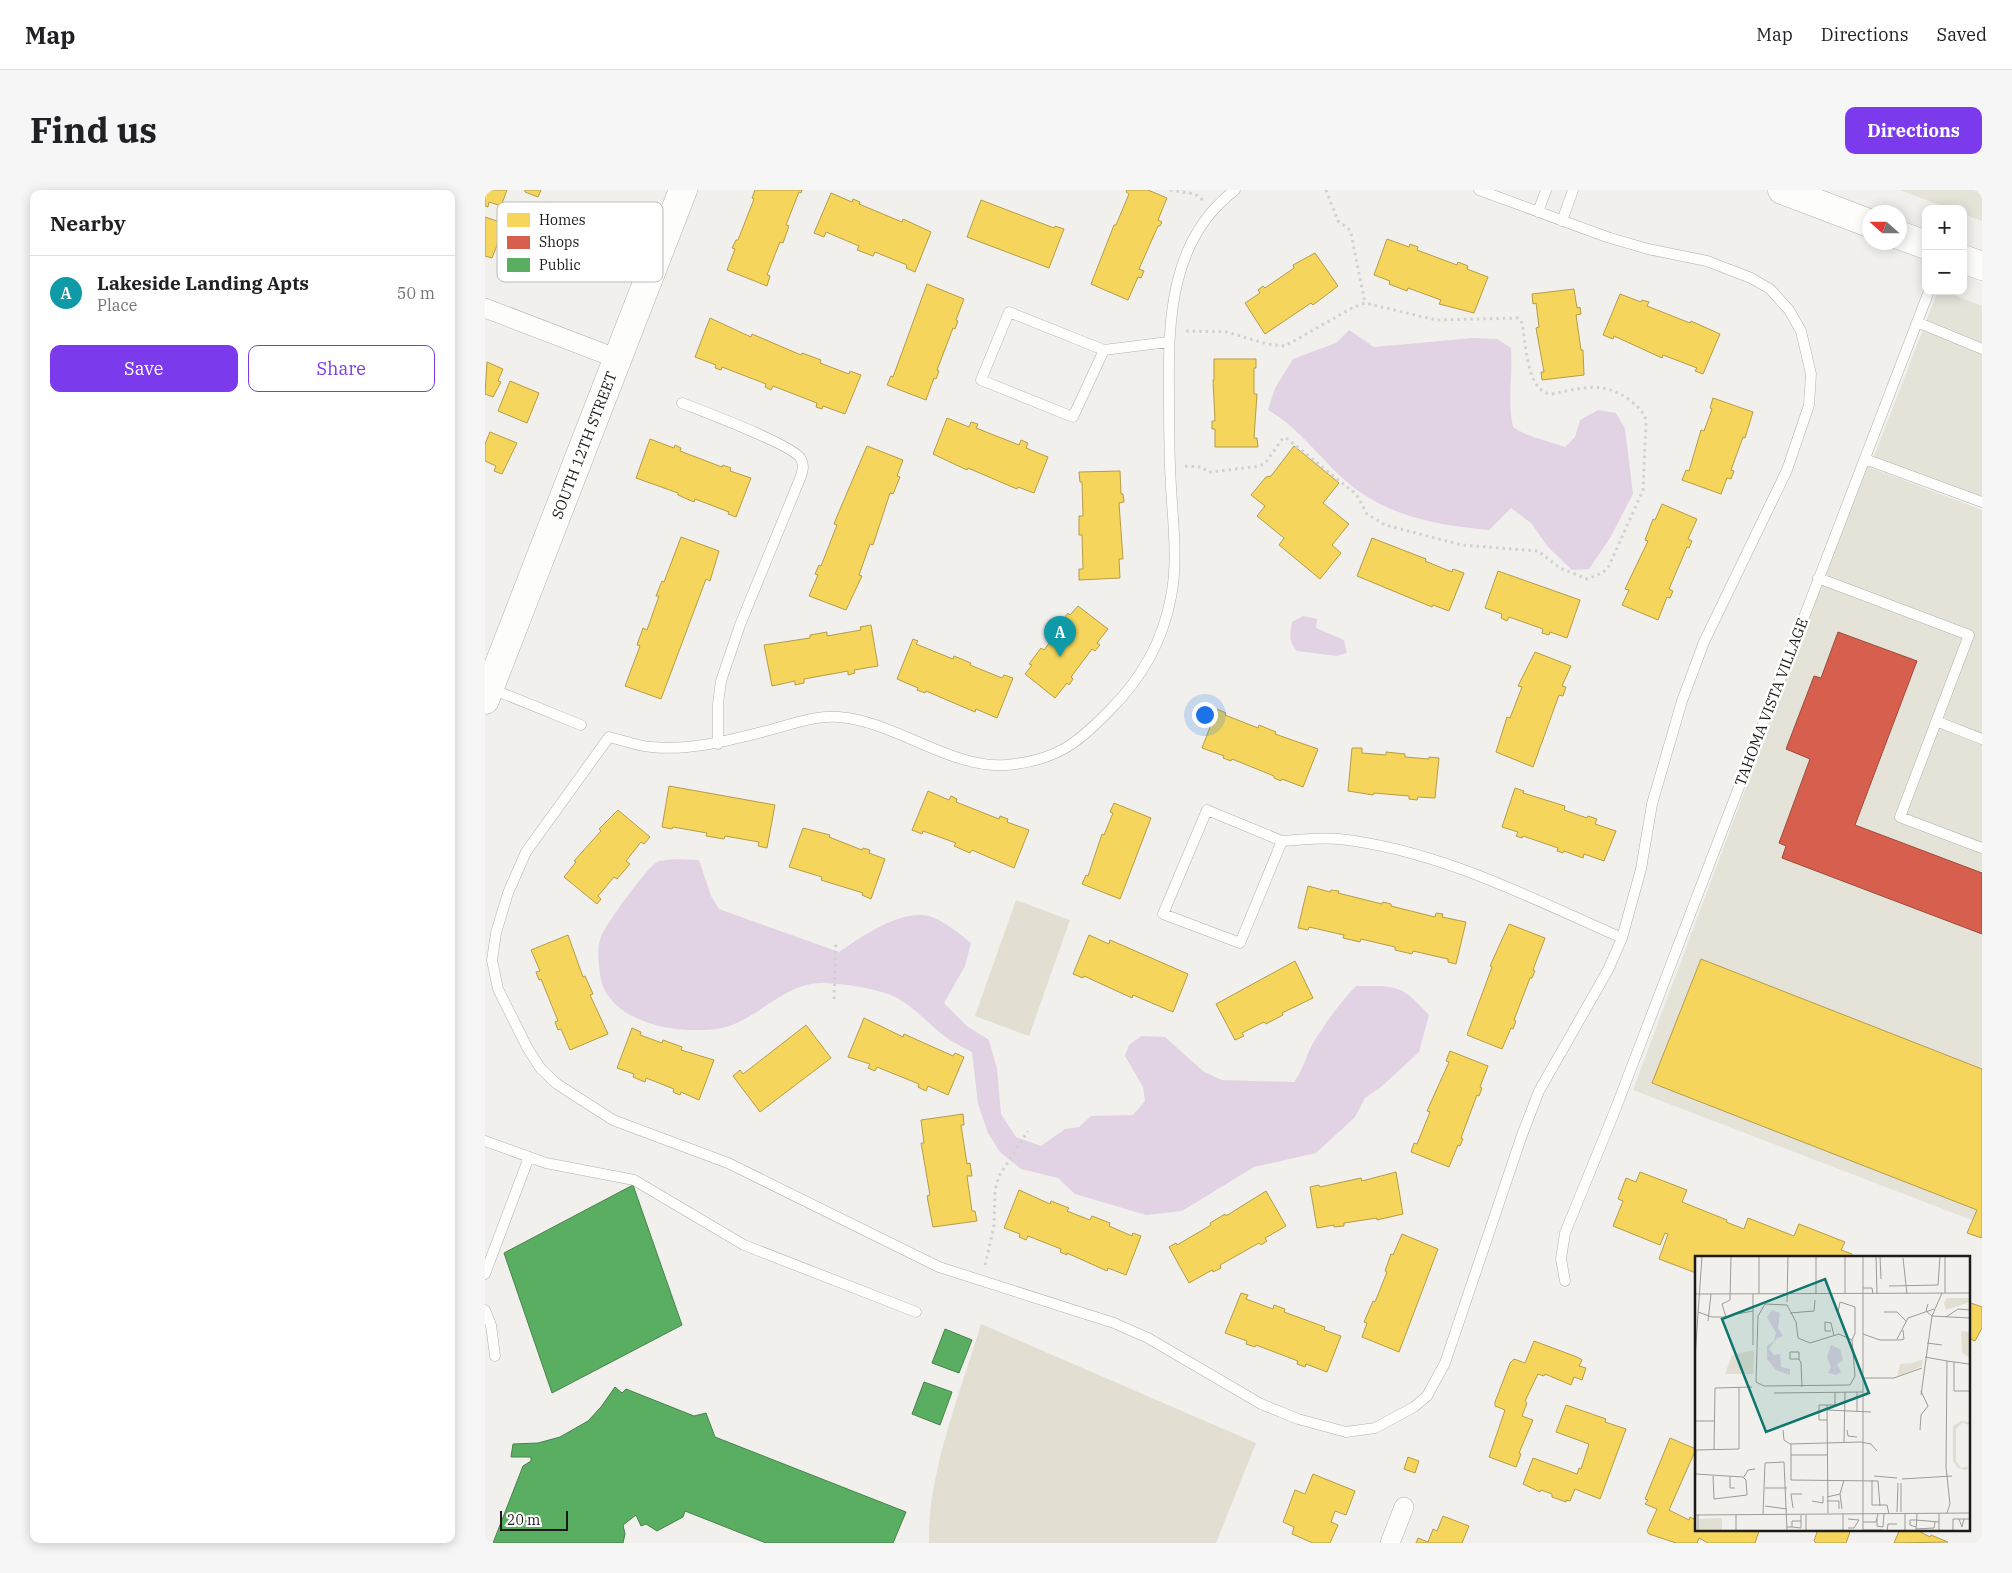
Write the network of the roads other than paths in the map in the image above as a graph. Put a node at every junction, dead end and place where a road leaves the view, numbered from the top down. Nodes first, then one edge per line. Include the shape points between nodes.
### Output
1 (683, 190) edge
2 (1235, 190) edge
3 (1479, 190) edge
4 (1546, 190) edge
5 (1573, 190) edge
6 (1782, 190) edge
7 (1538, 212) junction
8 (1562, 221) junction
9 (1862, 221) edge
10 (1907, 238) edge
11 (663, 242) edge
12 (1922, 244) edge
13 (1967, 260) edge
14 (1982, 266) edge
15 (648, 282) edge
16 (1927, 295) edge
17 (485, 308) edge
18 (1917, 322) junction
19 (1168, 342) junction
20 (1982, 349) edge
21 (1104, 350) junction
22 (618, 359) junction
23 (682, 403) dead end
24 (1865, 459) junction
25 (1982, 502) edge
26 (1818, 578) junction
27 (487, 691) edge
28 (1936, 721) junction
29 (581, 725) dead end
30 (1982, 739) edge
31 (718, 744) junction
32 (1282, 841) junction
33 (1982, 848) edge
34 (1622, 938) junction
35 (485, 1141) edge
36 (529, 1156) junction
37 (485, 1274) edge
38 (1565, 1282) dead end
39 (485, 1310) edge
40 (916, 1312) dead end
41 (495, 1356) dead end
42 (1403, 1507) dead end
43 (1390, 1543) edge

1 - 11 main road, SOUTH 12TH STREET
2 - 19 lane via 1213,209 1192,240 1172,299
3 - 7 lane
4 - 7 lane
5 - 8 lane
6 - 9 main road
7 - 8 lane
8 - 34 lane via 1607,238 1716,264 1770,289 1789,310 1801,331 1811,374 1809,404 1787,470 1704,642 1682,701 1652,804 1641,868
10 - 12 main road
13 - 14 main road
15 - 22 main road, SOUTH 12TH STREET
16 - 18 lane, TAHOMA VISTA VILLAGE
17 - 22 street
18 - 20 lane
18 - 24 lane, TAHOMA VISTA VILLAGE
19 - 21 lane
19 - 31 lane via 1174,561 1172,594 1157,643 1140,676 1092,728 1063,751 1046,759 1005,765 964,759 867,723 829,717
21 - 21 lane via 1009,312 981,380 1073,417
22 - 27 main road, SOUTH 12TH STREET
23 - 31 lane via 784,446 800,456 803,465 798,486 740,625 721,681
24 - 25 lane
24 - 26 lane, TAHOMA VISTA VILLAGE
26 - 28 lane via 1969,635
26 - 38 lane, TAHOMA VISTA VILLAGE via 1565,1233 1561,1259
27 - 29 lane
28 - 30 lane
28 - 33 lane via 1900,817
31 - 34 lane via 649,747 609,736 526,852 508,893 492,960 498,988 511,1018 541,1068 557,1084 613,1120 728,1163 939,1267 1123,1326 1261,1404 1298,1419 1346,1432 1375,1428 1414,1408 1427,1396 1445,1363 1539,1091 1608,970
32 - 32 lane via 1240,943 1163,914 1207,810
32 - 34 lane via 1338,839 1396,849 1487,878
35 - 36 lane
36 - 37 lane
36 - 40 lane via 546,1163 634,1180 744,1245
39 - 41 lane via 491,1325
42 - 43 street

